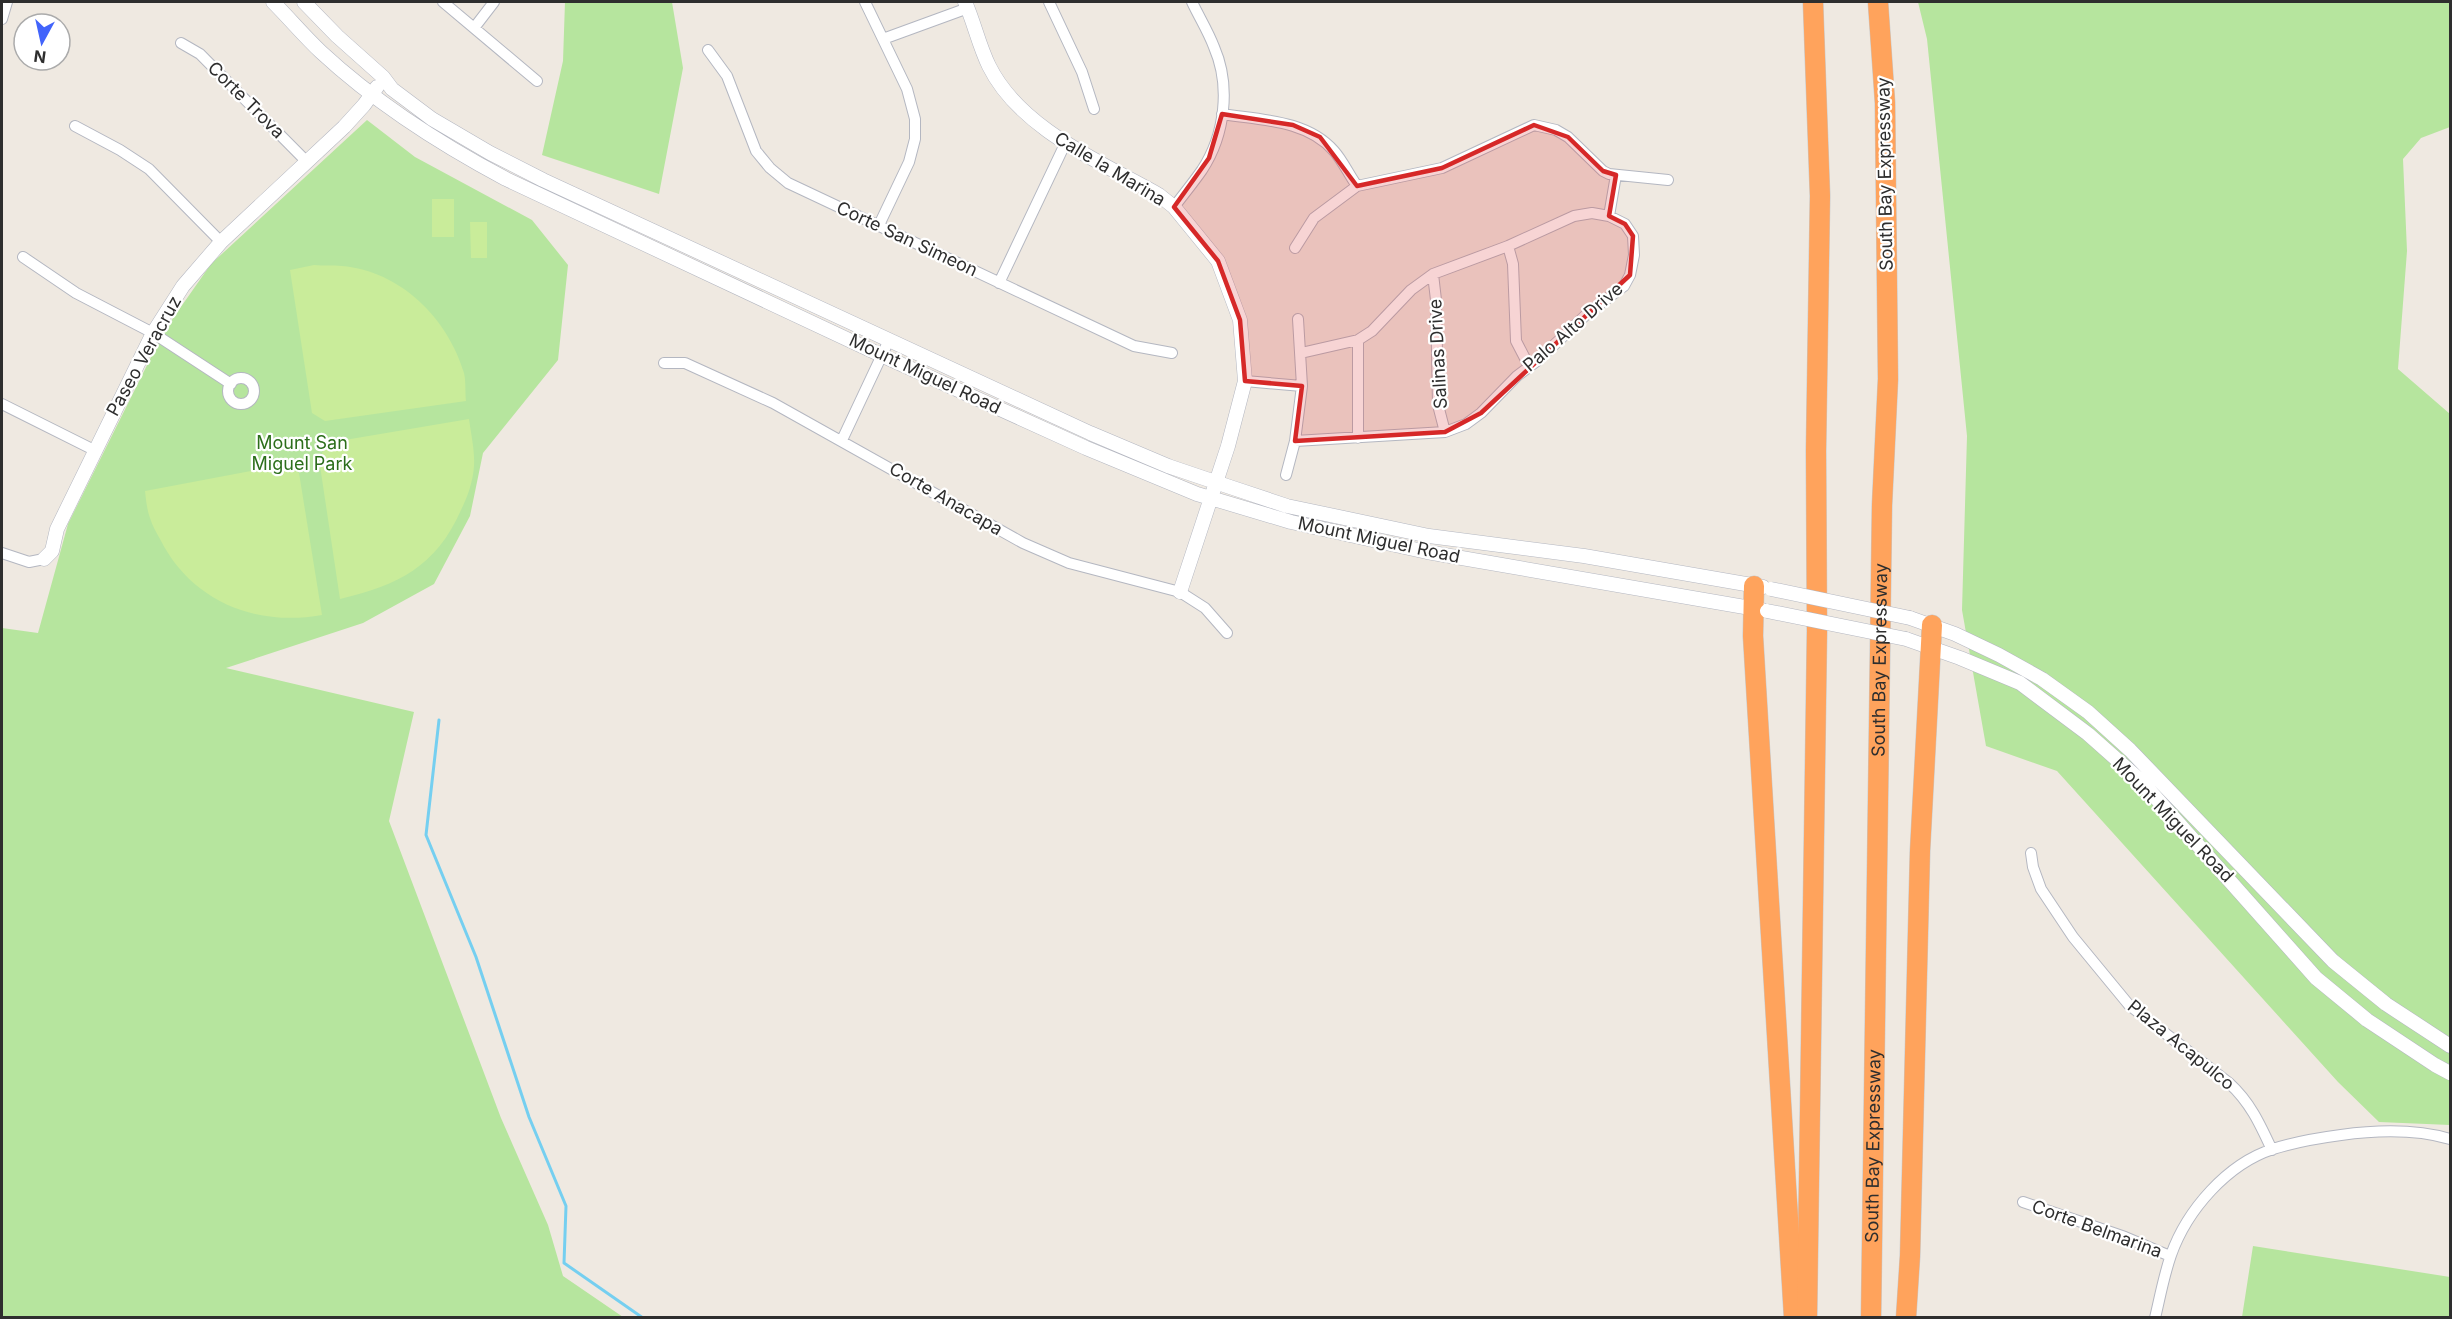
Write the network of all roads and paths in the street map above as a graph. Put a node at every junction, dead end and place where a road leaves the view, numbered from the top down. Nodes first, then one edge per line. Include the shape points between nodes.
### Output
1 (7, 2) edge
2 (273, 2) edge
3 (304, 2) edge
4 (443, 2) edge
5 (494, 2) edge
6 (865, 2) edge
7 (1049, 2) edge
8 (1192, 2) edge
9 (1813, 2) edge
10 (1878, 2) edge
11 (967, 5) edge
12 (2, 19) edge
13 (474, 28) junction
14 (883, 39) junction
15 (181, 43) dead end
16 (708, 50) dead end
17 (383, 77) junction
18 (537, 81) dead end
19 (373, 94) junction
20 (1094, 110) dead end
21 (1222, 114) junction
22 (75, 126) dead end
23 (1066, 142) junction
24 (307, 162) junction
25 (1616, 175) junction
26 (1668, 180) dead end
27 (1357, 186) junction
28 (1174, 207) junction
29 (1609, 216) junction
30 (879, 225) junction
31 (221, 242) junction
32 (1508, 246) junction
33 (1295, 248) dead end
34 (23, 257) dead end
35 (1433, 274) junction
36 (999, 283) junction
37 (1298, 319) dead end
38 (153, 333) junction
39 (889, 340) junction
40 (1358, 340) junction
41 (1172, 353) dead end
42 (1301, 354) junction
43 (883, 356) junction
44 (664, 363) dead end
45 (1528, 366) junction
46 (1245, 381) junction
47 (231, 384) dead end
48 (1302, 386) junction
49 (2, 404) edge
50 (1445, 432) junction
51 (1358, 438) junction
52 (842, 440) junction
53 (1295, 441) junction
54 (94, 450) junction
55 (1286, 475) dead end
56 (1217, 483) junction
57 (1211, 498) junction
58 (2, 553) edge
59 (45, 559) joint
60 (1762, 587) junction
61 (1180, 592) junction
62 (1760, 610) junction
63 (1932, 625) junction
64 (1227, 633) dead end
65 (1930, 647) junction
66 (2031, 853) dead end
67 (2451, 1046) edge
68 (2451, 1073) edge
69 (2451, 1139) edge
70 (2272, 1150) junction
71 (2023, 1202) dead end
72 (2170, 1256) junction
73 (1794, 1317) edge
74 (1807, 1317) edge
75 (1871, 1317) edge
76 (1906, 1317) edge
77 (2155, 1317) edge

1 - 12 street
2 - 19 street, Mount Miguel Road via 321,51
3 - 17 street, Mount Miguel Road
4 - 13 street
5 - 13 street
6 - 14 street
7 - 20 street via 1082,72
8 - 21 street via 1218,58
9 - 74 highway via 1820,196
10 - 75 highway, South Bay Expressway via 1885,103 1888,379 1882,506
11 - 14 street
11 - 23 street, Calle la Marina via 989,66 999,82 1035,121
13 - 18 street
14 - 30 street via 911,98 915,130 909,162
15 - 24 street, Corte Trova via 200,54
16 - 30 street, Corte San Simeon via 727,76 756,152 770,168 788,183
17 - 19 street, Paseo Veracruz
17 - 39 street, Mount Miguel Road via 392,89 432,119 490,153
19 - 24 street, Paseo Veracruz
19 - 43 street, Mount Miguel Road via 464,157 506,179
21 - 27 street via 1293,125 1320,137
21 - 28 street via 1209,158
22 - 31 street via 149,169
23 - 28 street, Calle la Marina
23 - 36 street
24 - 31 street, Paseo Veracruz
25 - 26 street
25 - 27 street via 1603,171 1568,137 1534,125 1442,168
25 - 29 street
27 - 33 street via 1314,218
28 - 46 street, Calle la Marina via 1218,261 1240,320
29 - 32 street via 1574,216
29 - 45 street, Palo Alto Drive via 1625,224 1633,236 1630,276 1624,286
30 - 36 street, Corte San Simeon
31 - 38 street, Paseo Veracruz via 183,286
32 - 35 street
32 - 45 street via 1513,264 1516,341
34 - 38 street via 76,293
35 - 40 street
35 - 50 street, Salinas Drive via 1438,405
36 - 41 street, Corte San Simeon via 1134,346
37 - 42 street
38 - 47 street
38 - 54 street, Paseo Veracruz
39 - 43 street
39 - 56 street, Mount Miguel Road via 1090,433
40 - 42 street
40 - 51 street
42 - 48 street
43 - 52 street
43 - 57 street, Mount Miguel Road via 1086,448
44 - 52 street, Corte Anacapa via 685,363
45 - 50 street, Palo Alto Drive via 1481,413
46 - 48 street
46 - 56 street, Calle la Marina
48 - 53 street
49 - 54 street
50 - 51 street, Palo Alto Drive
51 - 53 street, Palo Alto Drive
52 - 61 street, Corte Anacapa via 1054,557
53 - 55 street
54 - 59 street, Paseo Veracruz via 57,529 52,551
56 - 57 street, Calle la Marina
56 - 60 street, Mount Miguel Road via 1287,506 1429,536 1584,556
57 - 61 street, Calle la Marina
57 - 62 street, Mount Miguel Road via 1291,522 1416,550
58 - 59 street via 29,562
60 - 62 highway
60 - 63 street, Mount Miguel Road, bridge
61 - 64 street, Corte Anacapa via 1205,608
62 - 65 street, Mount Miguel Road, bridge
62 - 73 highway via 1779,1085
63 - 65 highway
63 - 67 street, Mount Miguel Road via 2021,666 2088,712 2130,750 2333,961 2386,1004
65 - 68 street, Mount Miguel Road via 2020,683 2088,734 2141,781 2316,978 2367,1020
65 - 76 highway
66 - 70 street, Plaza Acapulco via 2041,889 2088,955 2129,1005 2237,1090 2254,1111
69 - 70 street via 2380,1131
70 - 72 street via 2237,1169 2208,1194 2186,1224
71 - 72 street, Corte Belmarina
72 - 77 street

